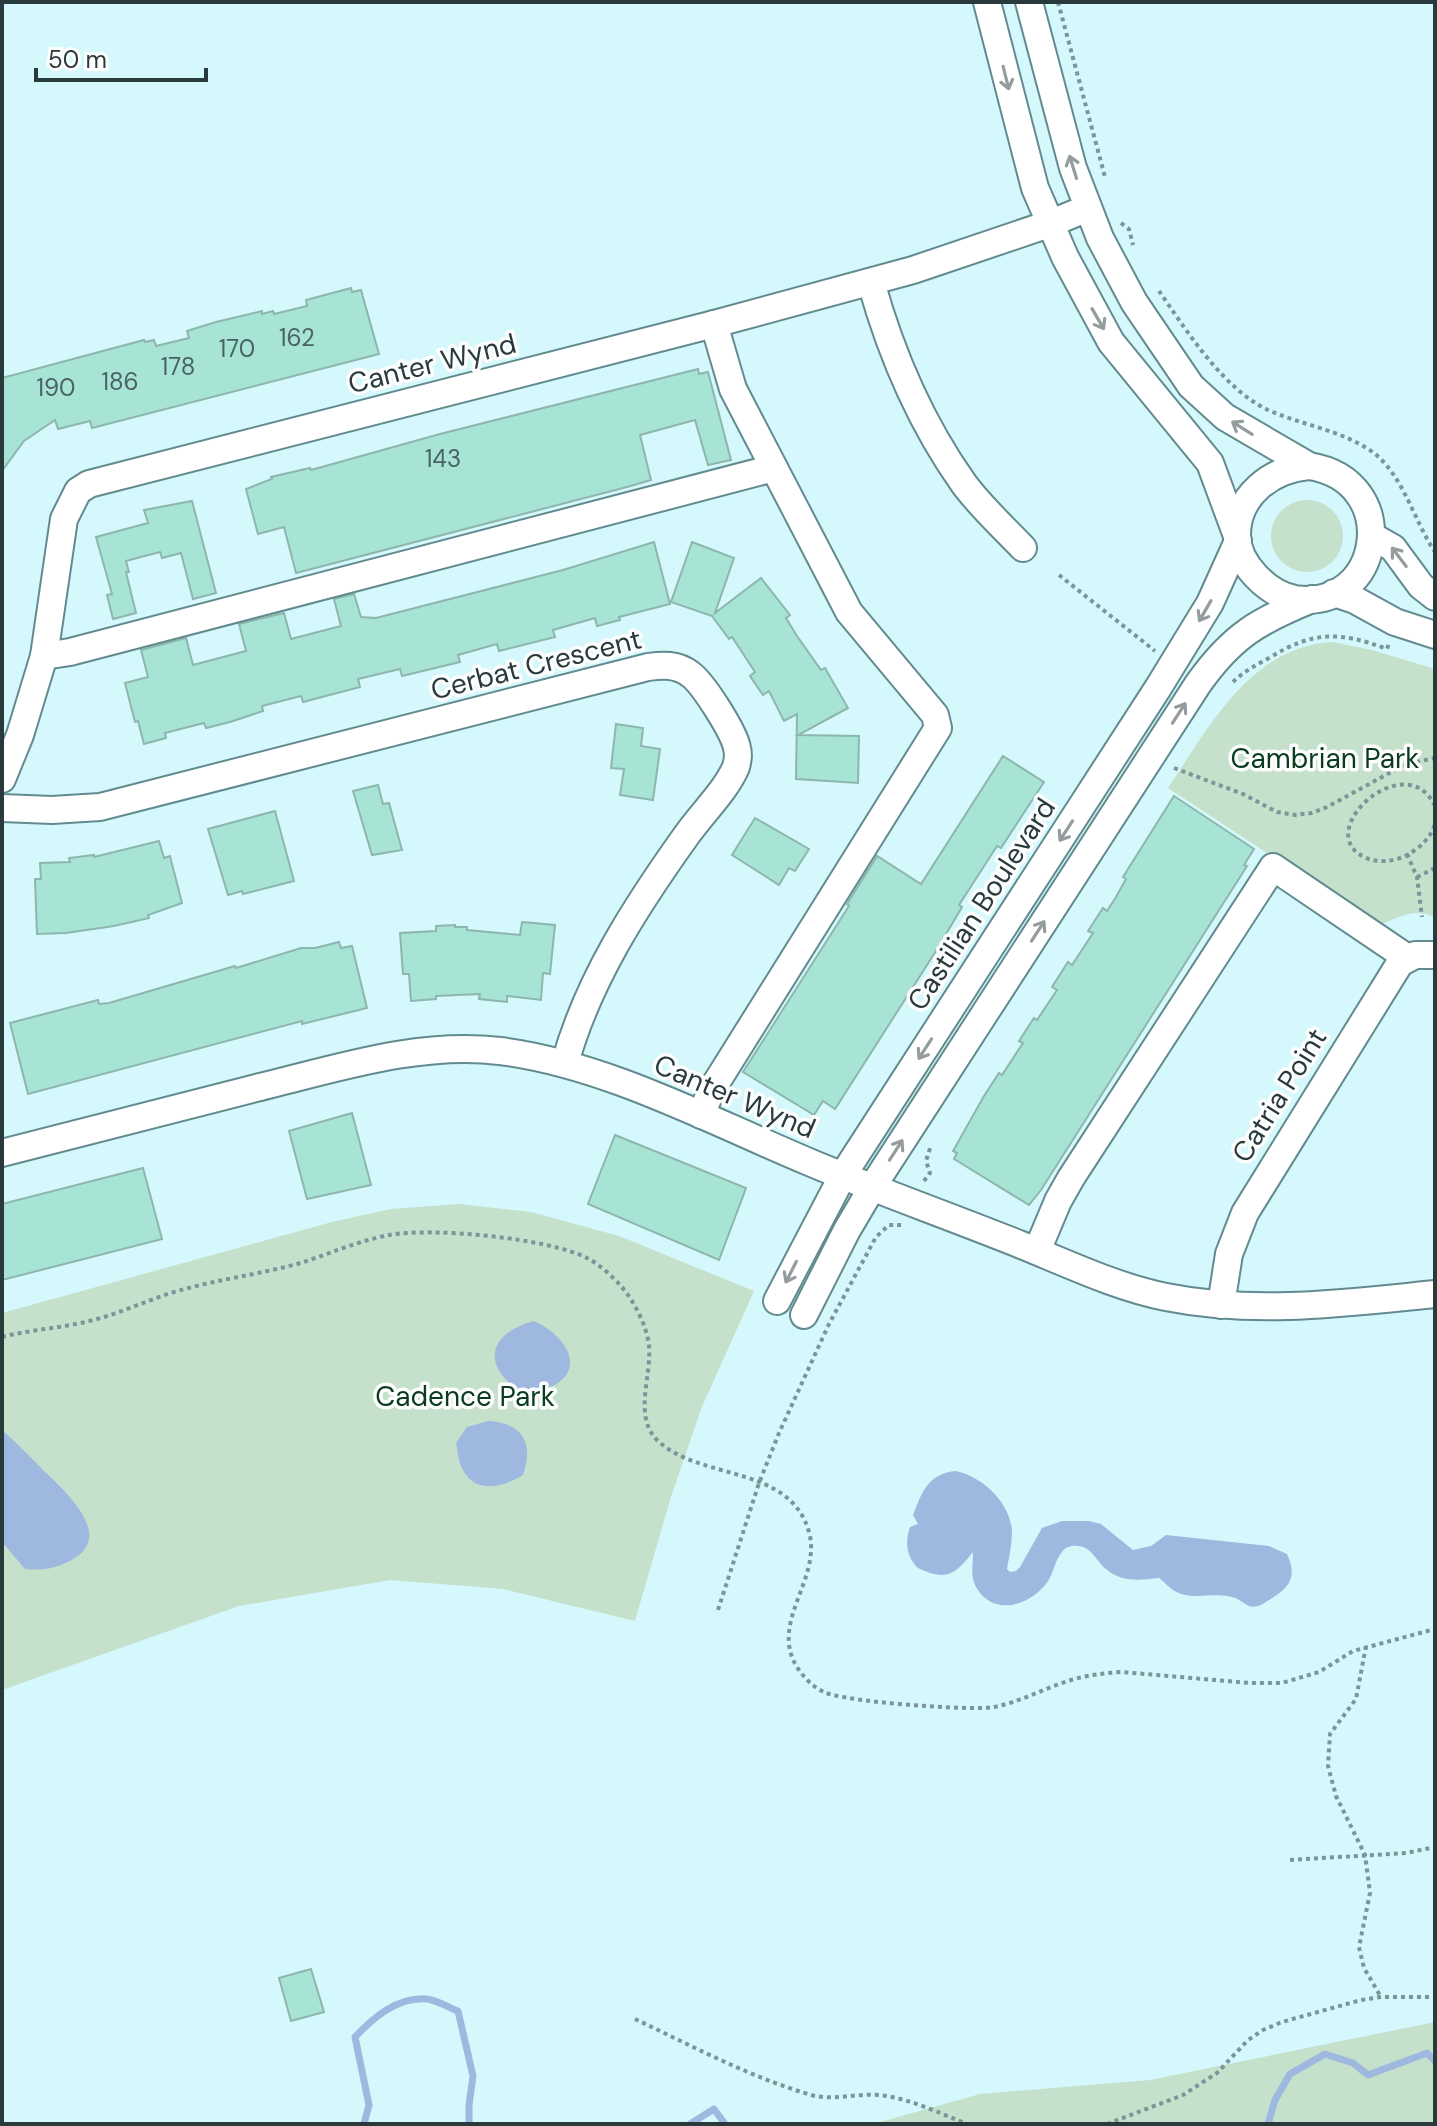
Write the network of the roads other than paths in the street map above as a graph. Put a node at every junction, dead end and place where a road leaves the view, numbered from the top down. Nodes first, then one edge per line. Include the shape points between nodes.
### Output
1 (987, 2) edge
2 (1029, 2) edge
3 (1088, 208) junction
4 (1049, 224) junction
5 (871, 282) junction
6 (714, 324) junction
7 (1309, 466) junction
8 (774, 468) junction
9 (1372, 536) junction
10 (1237, 538) junction
11 (1023, 548) dead end
12 (1428, 592) edge
13 (1323, 596) junction
14 (1435, 635) edge
15 (44, 656) junction
16 (2, 779) edge
17 (2, 808) edge
18 (1435, 955) edge
19 (1406, 957) junction
20 (565, 1063) junction
21 (701, 1115) junction
22 (2, 1153) edge
23 (843, 1175) junction
24 (873, 1186) junction
25 (1037, 1251) junction
26 (1435, 1294) edge
27 (777, 1301) dead end
28 (1221, 1305) junction
29 (804, 1315) dead end

1 -> 4 street
3 -> 2 street
3 - 4 street, Canter Wynd
7 -> 3 street via 1225,417 1191,386 1134,302
4 - 5 street, Canter Wynd
4 -> 10 street via 1111,342 1210,463
5 - 6 street, Canter Wynd
5 - 11 street via 896,362 924,418 965,484
6 - 8 street via 733,389
6 - 15 street, Canter Wynd via 89,484 78,491 64,519
7 - 9 street via 1338,474 1360,494
7 - 10 street via 1265,480 1246,504
8 - 15 street
8 - 21 street via 849,612 935,715 938,728 711,1091
12 -> 9 street via 1393,548
9 - 13 street via 1361,570
10 - 13 street via 1253,574 1265,585 1295,599
10 -> 23 street, Castilian Boulevard via 1210,603 1158,688
13 - 14 street via 1355,600 1393,628
24 -> 13 street via 1210,666 1241,634
15 - 16 street, Canter Wynd
17 - 20 street, Cerbat Crescent via 100,807 648,667 676,666 693,675 731,733 739,758 596,979
18 - 19 street
19 - 25 street via 1273,867 1071,1178
19 - 28 street, Catria Point via 1256,1191 1229,1254
20 - 21 street, Canter Wynd
20 - 22 street, Canter Wynd via 481,1050 400,1055
21 - 23 street, Canter Wynd
23 - 24 street, Canter Wynd
23 -> 27 street, Castilian Boulevard
24 - 25 street, Canter Wynd
24 - 29 street
25 - 28 street, Canter Wynd via 1162,1297
26 - 28 street, Canter Wynd via 1302,1307

